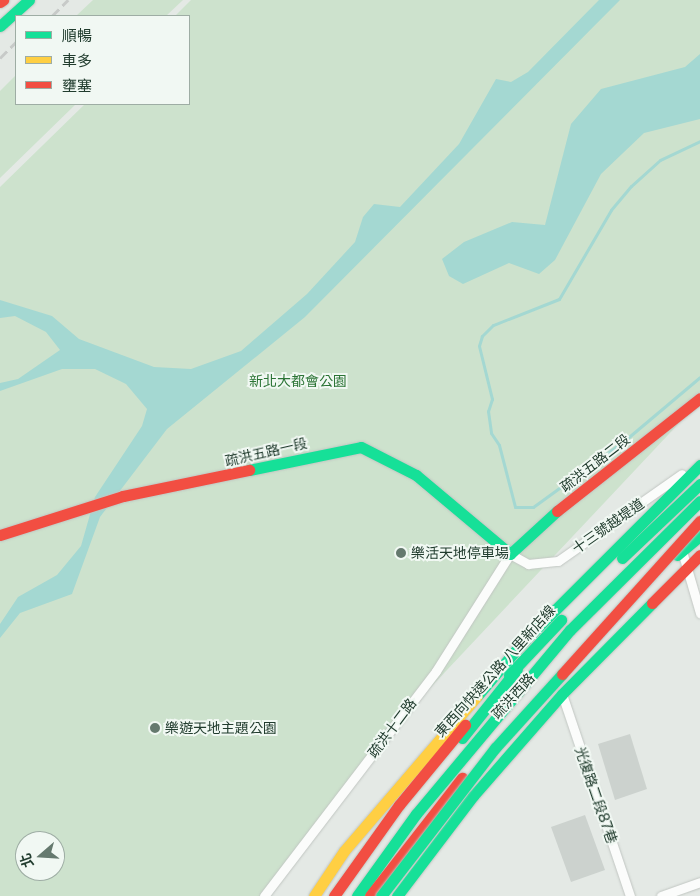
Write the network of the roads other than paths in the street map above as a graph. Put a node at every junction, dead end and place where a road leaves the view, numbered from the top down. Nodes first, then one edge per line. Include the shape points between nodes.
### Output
1 (26, 1) edge
2 (0, 26) edge
3 (700, 398) edge
4 (700, 461) edge
5 (700, 465) edge
6 (700, 484) edge
7 (700, 501) edge
8 (700, 521) edge
9 (0, 534) edge
10 (700, 536) edge
11 (682, 552) junction
12 (510, 554) junction
13 (700, 555) edge
14 (687, 569) junction
15 (558, 607) junction
16 (700, 613) edge
17 (562, 694) junction
18 (700, 882) edge
19 (264, 896) edge
20 (314, 896) edge
21 (334, 896) edge
22 (342, 896) edge
23 (357, 896) edge
24 (370, 896) edge
25 (381, 896) edge
26 (397, 896) edge
27 (630, 896) edge
28 (661, 896) edge

1 - 2 main road
3 - 12 main road, 疏洪五路二段 via 526,536
4 - 12 street, 十三號越堤道 via 558,561 528,564
5 - 15 main road
6 - 21 main road, 東西向快速公路 八里新店線 via 514,669 399,805
7 - 23 main road, 東西向快速公路 八里新店線 via 570,630 416,814
8 - 25 main road, bridge via 501,741
9 - 12 main road, 疏洪五路一段 via 123,496 361,447 416,475
10 - 11 main road, 疏洪西路
11 - 14 street
11 - 24 main road, 疏洪西路 via 602,621 530,698
12 - 19 street, 疏洪十二路 via 436,671
13 - 14 main road
14 - 16 street
14 - 17 main road
15 - 20 main road via 440,736 344,851
15 - 22 main road via 506,684
17 - 26 main road via 474,796
17 - 27 street, 光復路二段87巷
18 - 28 street

